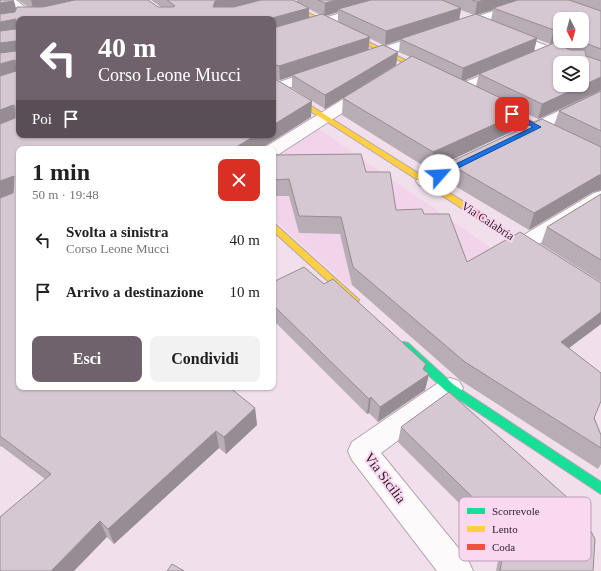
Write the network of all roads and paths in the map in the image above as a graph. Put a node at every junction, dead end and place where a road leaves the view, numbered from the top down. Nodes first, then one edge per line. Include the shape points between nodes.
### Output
1 (397, 0) edge
2 (538, 0) edge
3 (11, 2) edge
4 (281, 2) edge
5 (0, 5) edge
6 (456, 14) edge
7 (48, 15) edge
8 (29, 16) edge
9 (44, 16) edge
10 (325, 22) junction
11 (476, 22) junction
12 (276, 36) edge
13 (557, 48) edge
14 (383, 51) junction
15 (549, 51) junction
16 (562, 56) edge
17 (529, 60) edge
18 (353, 61) edge
19 (410, 64) junction
20 (515, 66) edge
21 (330, 69) edge
22 (397, 72) edge
23 (441, 79) edge
24 (384, 80) edge
25 (276, 87) edge
26 (457, 87) joint
27 (276, 88) edge
28 (474, 96) edge
29 (601, 96) edge
30 (488, 102) edge
31 (324, 117) junction
32 (538, 127) junction
33 (510, 140) edge
34 (276, 148) edge
35 (489, 151) edge
36 (601, 158) edge
37 (425, 181) junction
38 (601, 197) edge
39 (276, 230) edge
40 (524, 244) junction
41 (543, 257) edge
42 (362, 307) edge
43 (397, 339) edge
44 (450, 388) junction
45 (601, 489) edge
46 (457, 571) edge

1 - 10 street
2 - 11 street
3 - 5 street
3 - 8 street
4 - 10 street
6 - 11 street
7 - 9 street
10 - 12 street
10 - 14 street
11 - 14 street
11 - 15 street
13 - 15 street
14 - 18 street
14 - 19 street
15 - 16 street
15 - 17 street
19 - 22 street
19 - 23 street
20 - 26 street
21 - 25 street
24 - 31 street
26 - 28 street
27 - 31 street, Via Calabria
29 - 32 street
30 - 32 street
31 - 34 street
31 - 37 street, Via Calabria
32 - 33 street
32 - 36 street
35 - 37 street
37 - 40 street, Via Calabria
38 - 40 street
39 - 42 street
40 - 41 street, Via Calabria
43 - 44 street
44 - 45 street
44 - 46 street, Via Sicilia via 362,451

